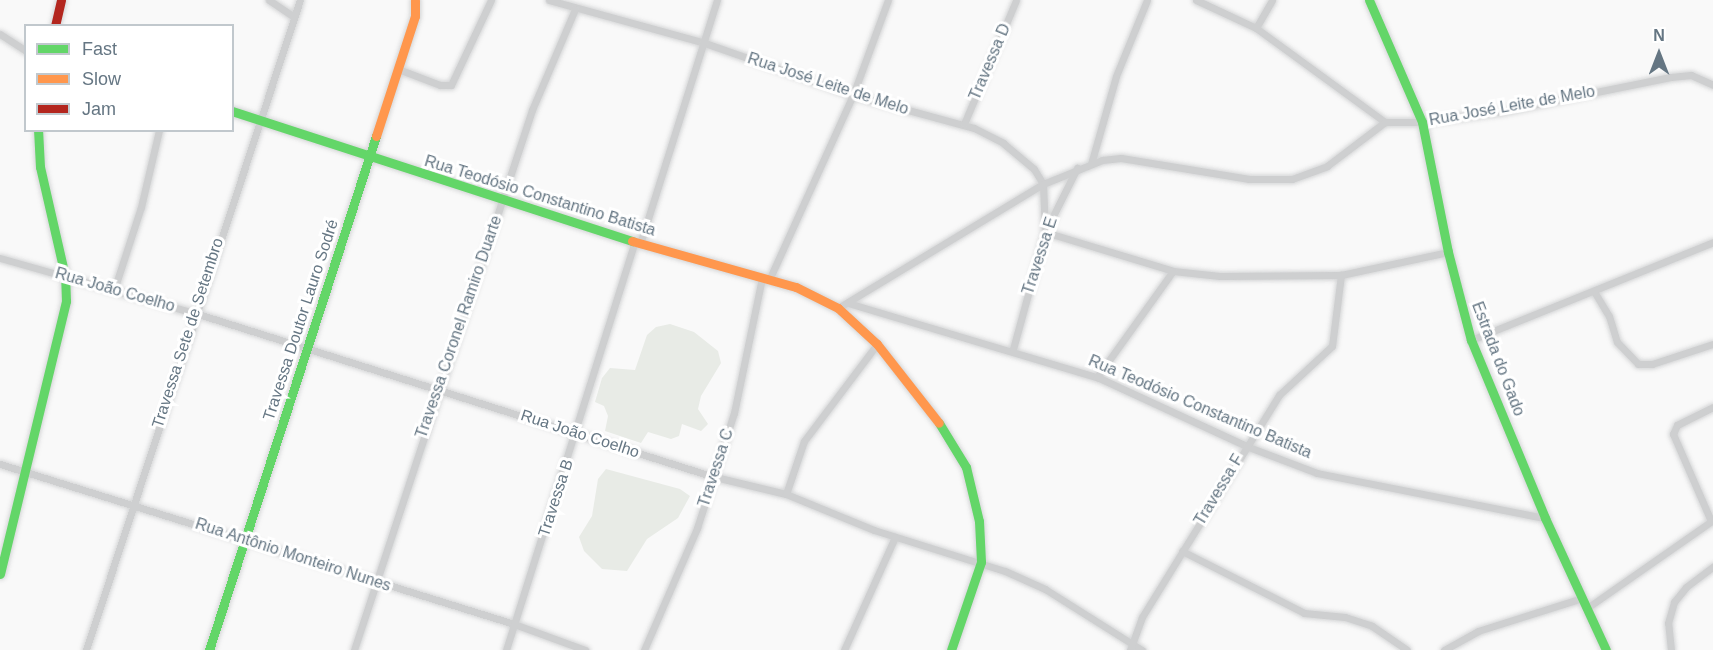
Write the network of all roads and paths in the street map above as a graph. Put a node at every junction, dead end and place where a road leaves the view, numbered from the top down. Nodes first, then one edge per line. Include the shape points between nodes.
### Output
1 (61, 0) edge
2 (269, 0) edge
3 (300, 0) edge
4 (415, 0) edge
5 (421, 0) edge
6 (491, 0) edge
7 (549, 0) edge
8 (717, 0) edge
9 (888, 0) edge
10 (1016, 0) edge
11 (1147, 0) edge
12 (1196, 0) edge
13 (1272, 0) edge
14 (1369, 0) edge
15 (575, 9) junction
16 (415, 15) junction
17 (294, 17) junction
18 (56, 24) edge
19 (1256, 28) junction
20 (0, 34) edge
21 (702, 42) junction
22 (24, 50) edge
23 (398, 69) junction
24 (1713, 85) edge
25 (853, 95) junction
26 (234, 112) edge
27 (258, 120) junction
28 (1385, 122) junction
29 (1422, 122) junction
30 (964, 124) junction
31 (38, 132) edge
32 (158, 132) edge
33 (369, 159) junction
34 (1091, 164) junction
35 (1077, 168) junction
36 (1043, 184) junction
37 (502, 201) junction
38 (1045, 232) junction
39 (1713, 242) edge
40 (638, 243) junction
41 (1448, 252) junction
42 (0, 258) edge
43 (1173, 271) junction
44 (1341, 275) junction
45 (65, 276) junction
46 (766, 279) junction
47 (114, 290) junction
48 (1595, 293) junction
49 (848, 303) junction
50 (838, 308) junction
51 (195, 313) junction
52 (1471, 340) junction
53 (877, 344) junction
54 (1713, 344) edge
55 (1013, 349) junction
56 (307, 351) junction
57 (1097, 377) junction
58 (437, 390) junction
59 (1713, 407) edge
60 (578, 432) junction
61 (1246, 446) junction
62 (0, 464) edge
63 (27, 472) junction
64 (711, 476) junction
65 (786, 494) junction
66 (131, 505) junction
67 (1545, 518) junction
68 (1712, 521) edge
69 (895, 537) junction
70 (245, 539) junction
71 (1182, 551) junction
72 (981, 562) junction
73 (1713, 567) edge
74 (0, 574) edge
75 (376, 581) junction
76 (1584, 603) junction
77 (514, 624) junction
78 (1131, 647) edge
79 (86, 650) edge
80 (209, 650) edge
81 (354, 650) edge
82 (506, 650) edge
83 (585, 650) edge
84 (644, 650) edge
85 (844, 650) edge
86 (951, 650) edge
87 (1142, 650) edge
88 (1407, 650) edge
89 (1444, 650) edge
90 (1606, 650) edge
91 (1671, 650) edge

1 - 18 street
2 - 17 street
3 - 17 street, Travessa Sete de Setembro
4 - 16 street
5 - 16 street, Travessa Doutor Lauro Sodré
6 - 23 street via 451,85
7 - 15 street, Rua José Leite de Melo
8 - 21 street, Travessa B
9 - 25 street, Travessa C
10 - 30 street, Travessa D
11 - 34 street via 1119,67
12 - 19 street
13 - 19 street
14 - 29 street, Estrada do Gado
15 - 21 street, Rua José Leite de Melo
15 - 37 street, Travessa Coronel Ramiro Duarte via 548,68
16 - 23 street, Travessa Doutor Lauro Sodré
17 - 27 street, Travessa Sete de Setembro
19 - 28 street
20 - 22 street
21 - 25 street, Rua José Leite de Melo
21 - 40 street, Travessa B
23 - 33 street, Travessa Doutor Lauro Sodré
24 - 29 street, Rua José Leite de Melo via 1691,75 1671,77 1502,111
25 - 30 street, Rua José Leite de Melo
25 - 46 street, Travessa C
26 - 27 street, Rua Teodósio Constantino Batista
27 - 33 street, Rua Teodósio Constantino Batista
27 - 51 street, Travessa Sete de Setembro
28 - 29 street, Rua José Leite de Melo
28 - 34 street via 1327,166 1292,179 1249,179 1121,158
29 - 41 street, Estrada do Gado
30 - 36 street, Rua José Leite de Melo via 1017,152
31 - 45 street via 40,167
32 - 47 street
33 - 37 street, Rua Teodósio Constantino Batista
33 - 56 street, Travessa Doutor Lauro Sodré
34 - 35 street
35 - 36 street
35 - 38 street, Travessa E
36 - 38 street
36 - 49 street
37 - 40 street, Rua Teodósio Constantino Batista
37 - 58 street, Travessa Coronel Ramiro Duarte
38 - 43 street
38 - 55 street, Travessa E
39 - 48 street
40 - 46 street, Rua Teodósio Constantino Batista
40 - 60 street, Travessa B
41 - 44 street
41 - 52 street, Estrada do Gado
42 - 45 street, Rua João Coelho
43 - 44 street via 1272,278
43 - 57 street
44 - 61 street, Travessa F via 1332,346 1279,395
45 - 47 street, Rua João Coelho
45 - 63 street via 66,301
46 - 50 street, Rua Teodósio Constantino Batista via 796,287
46 - 64 street, Travessa C via 734,413
47 - 51 street, Rua João Coelho
48 - 52 street
48 - 54 street via 1609,316 1617,342 1638,364 1652,364
49 - 50 street
49 - 55 street, Rua Teodósio Constantino Batista
50 - 53 street, Rua Teodósio Constantino Batista
51 - 56 street, Rua João Coelho
51 - 66 street, Travessa Sete de Setembro
52 - 67 street, Estrada do Gado
53 - 65 street via 804,441
53 - 72 street, Rua Teodósio Constantino Batista via 927,403 966,467 979,521
55 - 57 street, Rua Teodósio Constantino Batista
56 - 58 street, Rua João Coelho
56 - 70 street, Travessa Doutor Lauro Sodré
57 - 61 street, Rua Teodósio Constantino Batista
58 - 60 street, Rua João Coelho
58 - 75 street, Travessa Coronel Ramiro Duarte
59 - 68 street via 1677,425 1673,434
60 - 64 street, Rua João Coelho
60 - 77 street, Travessa B
61 - 67 street, Rua Teodósio Constantino Batista via 1340,480 1447,496
61 - 71 street, Travessa F
62 - 63 street, Rua Antônio Monteiro Nunes
63 - 66 street, Rua Antônio Monteiro Nunes
63 - 74 street
64 - 65 street, Rua João Coelho
64 - 84 street, Travessa C via 697,528
65 - 69 street, Rua João Coelho
66 - 70 street, Rua Antônio Monteiro Nunes
66 - 79 street, Travessa Sete de Setembro
67 - 76 street, Estrada do Gado
68 - 76 street
69 - 72 street, Rua João Coelho
69 - 85 street
70 - 75 street, Rua Antônio Monteiro Nunes
70 - 80 street, Travessa Doutor Lauro Sodré
71 - 78 street, Travessa F via 1142,617
71 - 88 street via 1304,613 1345,617 1372,626
72 - 78 street, Rua João Coelho via 1045,590
72 - 86 street
73 - 91 street via 1686,587 1674,602 1668,623
75 - 77 street, Rua Antônio Monteiro Nunes
75 - 81 street, Travessa Coronel Ramiro Duarte
76 - 89 street via 1478,631
76 - 90 street, Estrada do Gado
77 - 82 street, Travessa B
77 - 83 street, Rua Antônio Monteiro Nunes
78 - 87 street, Rua João Coelho

